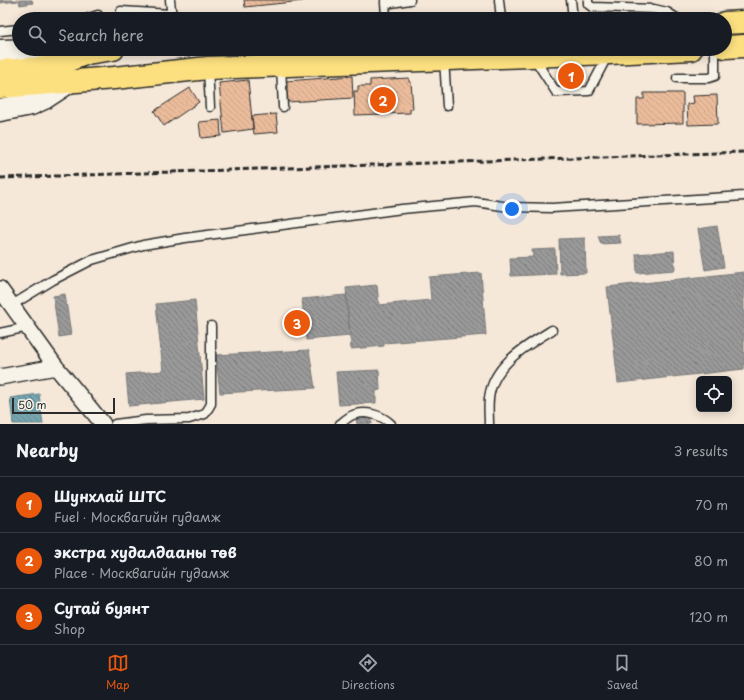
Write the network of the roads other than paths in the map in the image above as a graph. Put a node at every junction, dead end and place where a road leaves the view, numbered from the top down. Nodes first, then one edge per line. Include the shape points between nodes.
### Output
1 (177, 0) edge
2 (410, 0) edge
3 (499, 0) edge
4 (571, 0) edge
5 (588, 0) edge
6 (385, 2) edge
7 (171, 10) edge
8 (121, 12) dead end
9 (386, 12) edge
10 (500, 12) edge
11 (572, 12) edge
12 (666, 12) edge
13 (744, 22) edge
14 (732, 23) edge
15 (12, 30) edge
16 (0, 31) edge
17 (744, 46) edge
18 (732, 47) edge
19 (12, 50) edge
20 (0, 51) edge
21 (79, 56) edge
22 (511, 56) edge
23 (534, 56) edge
24 (607, 56) edge
25 (715, 56) edge
26 (444, 59) junction
27 (281, 65) junction
28 (208, 68) junction
29 (0, 71) edge
30 (677, 78) dead end
31 (70, 81) junction
32 (0, 87) edge
33 (447, 106) dead end
34 (210, 107) dead end
35 (283, 107) dead end
36 (0, 110) edge
37 (744, 196) edge
38 (0, 289) edge
39 (12, 305) junction
40 (211, 326) dead end
41 (28, 327) junction
42 (552, 330) dead end
43 (0, 333) edge
44 (56, 367) junction
45 (0, 377) edge
46 (103, 424) edge
47 (115, 424) edge
48 (340, 424) edge
49 (392, 424) edge
50 (489, 424) edge

1 - 7 lane
2 - 6 lane
3 - 10 lane
4 - 11 lane
5 - 12 lane via 592,7 654,9
6 - 9 lane
7 - 8 lane
13 - 14 highway
15 - 16 lane
17 - 18 highway
19 - 20 main road
21 - 29 highway via 44,68
22 - 26 highway
23 - 24 lane via 556,92 589,91
25 - 30 lane via 715,76
26 - 27 highway
26 - 33 lane
27 - 28 highway
27 - 35 lane
28 - 31 highway
28 - 34 lane
31 - 32 highway
31 - 36 main road via 31,104
37 - 39 lane via 552,208 509,207 476,202 402,209 185,238 143,245 92,260
38 - 39 street
39 - 41 street
40 - 47 lane via 211,404 205,414 189,419
41 - 43 lane
41 - 44 street
42 - 50 lane via 504,365 493,383 488,398
44 - 45 street
44 - 46 street
48 - 49 lane via 359,413 376,414

